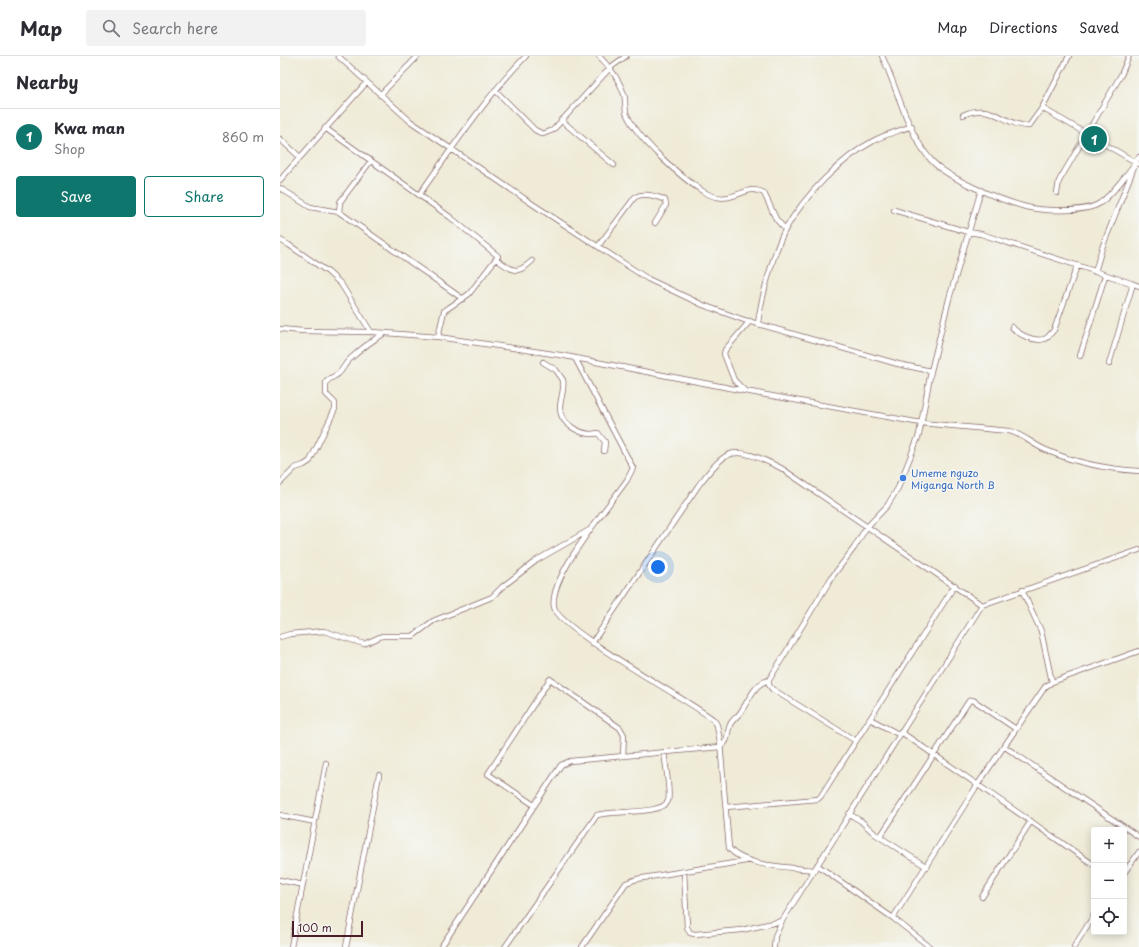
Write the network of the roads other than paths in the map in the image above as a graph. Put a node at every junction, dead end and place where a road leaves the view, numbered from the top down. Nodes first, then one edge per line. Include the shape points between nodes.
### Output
1 (338, 56) edge
2 (418, 56) edge
3 (526, 56) edge
4 (599, 56) edge
5 (626, 56) edge
6 (882, 56) edge
7 (1069, 56) edge
8 (1129, 56) edge
9 (611, 68) junction
10 (366, 83) junction
11 (495, 90) junction
12 (380, 95) junction
13 (1042, 108) junction
14 (963, 115) dead end
15 (561, 120) junction
16 (912, 126) junction
17 (325, 128) junction
18 (1087, 133) junction
19 (280, 139) edge
20 (451, 149) junction
21 (1139, 157) edge
22 (300, 158) junction
23 (370, 162) junction
24 (1137, 163) edge
25 (614, 165) dead end
26 (280, 180) edge
27 (280, 188) edge
28 (981, 190) junction
29 (1057, 193) dead end
30 (419, 195) junction
31 (894, 210) dead end
32 (339, 212) junction
33 (656, 223) dead end
34 (786, 229) junction
35 (968, 232) junction
36 (280, 240) edge
37 (599, 246) junction
38 (496, 259) junction
39 (532, 261) dead end
40 (1077, 266) junction
41 (1095, 272) junction
42 (1105, 276) junction
43 (1131, 283) junction
44 (1139, 286) edge
45 (463, 299) junction
46 (750, 321) junction
47 (758, 323) junction
48 (1012, 327) dead end
49 (280, 329) edge
50 (371, 332) junction
51 (385, 333) junction
52 (438, 337) junction
53 (1080, 356) dead end
54 (575, 358) junction
55 (543, 362) dead end
56 (1109, 364) dead end
57 (931, 371) junction
58 (745, 391) junction
59 (921, 423) junction
60 (604, 451) dead end
61 (1139, 471) edge
62 (280, 483) edge
63 (592, 528) junction
64 (866, 528) junction
65 (1139, 550) edge
66 (955, 585) junction
67 (1022, 590) junction
68 (982, 605) junction
69 (280, 637) edge
70 (592, 643) junction
71 (1139, 652) edge
72 (769, 680) junction
73 (1052, 682) junction
74 (870, 719) junction
75 (1016, 729) junction
76 (900, 734) junction
77 (856, 741) junction
78 (720, 747) junction
79 (1005, 747) junction
80 (664, 752) junction
81 (934, 755) junction
82 (622, 756) junction
83 (326, 763) dead end
84 (379, 775) dead end
85 (978, 784) junction
86 (534, 805) junction
87 (726, 807) junction
88 (849, 814) junction
89 (280, 815) edge
90 (1031, 821) junction
91 (315, 822) junction
92 (880, 837) junction
93 (1139, 837) edge
94 (1139, 852) edge
95 (747, 861) junction
96 (1091, 863) edge
97 (817, 864) junction
98 (927, 867) junction
99 (1127, 869) edge
100 (814, 870) junction
101 (684, 871) junction
102 (280, 880) edge
103 (303, 885) junction
104 (982, 897) dead end
105 (893, 918) junction
106 (1091, 920) edge
107 (782, 921) junction
108 (291, 947) edge
109 (346, 947) edge
110 (441, 947) edge
111 (505, 947) edge
112 (582, 947) edge
113 (774, 947) edge
114 (930, 947) edge
115 (1074, 947) edge

1 - 10 street
2 - 12 street
3 - 11 street
4 - 9 street
5 - 9 street
6 - 16 street
7 - 13 street
8 - 18 street via 1121,75
9 - 15 street
9 - 34 street via 624,94 626,110 635,128 687,180 716,198 730,198 754,190 764,193 776,219
10 - 12 street
10 - 17 street
11 - 15 street via 535,130 543,134 552,130
11 - 20 street
12 - 20 street via 410,121
13 - 14 street via 1028,126 1021,126 985,111
13 - 18 street
15 - 25 street
16 - 28 street via 933,161 944,170
16 - 34 street via 874,140 849,157 814,191
17 - 22 street
17 - 23 street
18 - 24 street
18 - 29 street via 1059,181
19 - 22 street
20 - 30 street
20 - 37 street
21 - 24 street
22 - 26 street
23 - 30 street
23 - 32 street via 340,202
24 - 28 street via 1100,204 1077,210 1026,207
24 - 41 street via 1102,248
27 - 32 street via 310,207
28 - 35 street
30 - 38 street via 498,256
31 - 35 street
32 - 45 street
33 - 37 street via 666,206 665,200 640,194
34 - 47 street via 772,263
35 - 40 street
35 - 57 street
36 - 50 street via 328,272 340,284
37 - 46 street via 672,291 722,313
38 - 39 street via 515,270 522,270
38 - 45 street
40 - 41 street
40 - 48 street via 1054,330 1047,338 1037,340 1021,335
41 - 42 street
42 - 43 street
42 - 53 street
43 - 44 street
43 - 56 street via 1132,287
45 - 52 street via 442,313
46 - 47 street
46 - 58 street via 724,354 734,380
47 - 57 street via 811,340
49 - 50 street via 303,332
50 - 51 street
51 - 52 street
51 - 62 street via 367,344 349,359 339,373 326,382 326,394 335,403 336,409 310,461 294,468
52 - 54 street
54 - 58 street
54 - 63 street via 633,468
55 - 60 street via 556,370 563,380 560,408 567,423 576,430 598,433 605,442
57 - 59 street
58 - 59 street
59 - 61 street via 1015,432 1058,455 1106,467
59 - 64 street via 913,453 898,488 887,506
63 - 69 street via 537,560 502,586 492,597 433,622 413,636 382,636 364,644 324,631
63 - 70 street via 566,564 557,584 554,607 558,615
64 - 66 street
64 - 70 street via 781,468 756,456 728,455 698,486
64 - 72 street via 829,582
65 - 67 street
66 - 68 street
66 - 74 street
67 - 68 street
67 - 73 street via 1041,630
68 - 76 street
70 - 78 street via 714,720 719,732
71 - 73 street
72 - 77 street via 772,688
72 - 78 street via 759,685 752,693 731,724 726,742
73 - 75 street
74 - 76 street
74 - 77 street
75 - 79 street
75 - 81 street via 970,700
76 - 81 street
76 - 88 street
77 - 87 street via 818,799
78 - 80 street
78 - 87 street
79 - 85 street
79 - 93 street
80 - 82 street
80 - 111 street via 668,801 664,806 655,810 597,815
81 - 85 street
81 - 92 street
82 - 86 street via 564,762
82 - 86 street via 624,735 620,728 550,679 488,774
83 - 91 street
84 - 109 street
85 - 90 street
85 - 98 street
86 - 110 street
87 - 95 street via 729,848
88 - 92 street
88 - 97 street
89 - 91 street
90 - 96 street
90 - 104 street
91 - 103 street
92 - 98 street
94 - 99 street
95 - 100 street
95 - 101 street
97 - 100 street
97 - 105 street
98 - 105 street
100 - 107 street
101 - 107 street via 687,927 690,933 742,930
101 - 112 street via 626,883
102 - 103 street
103 - 108 street
105 - 114 street
106 - 115 street
107 - 113 street via 775,936

